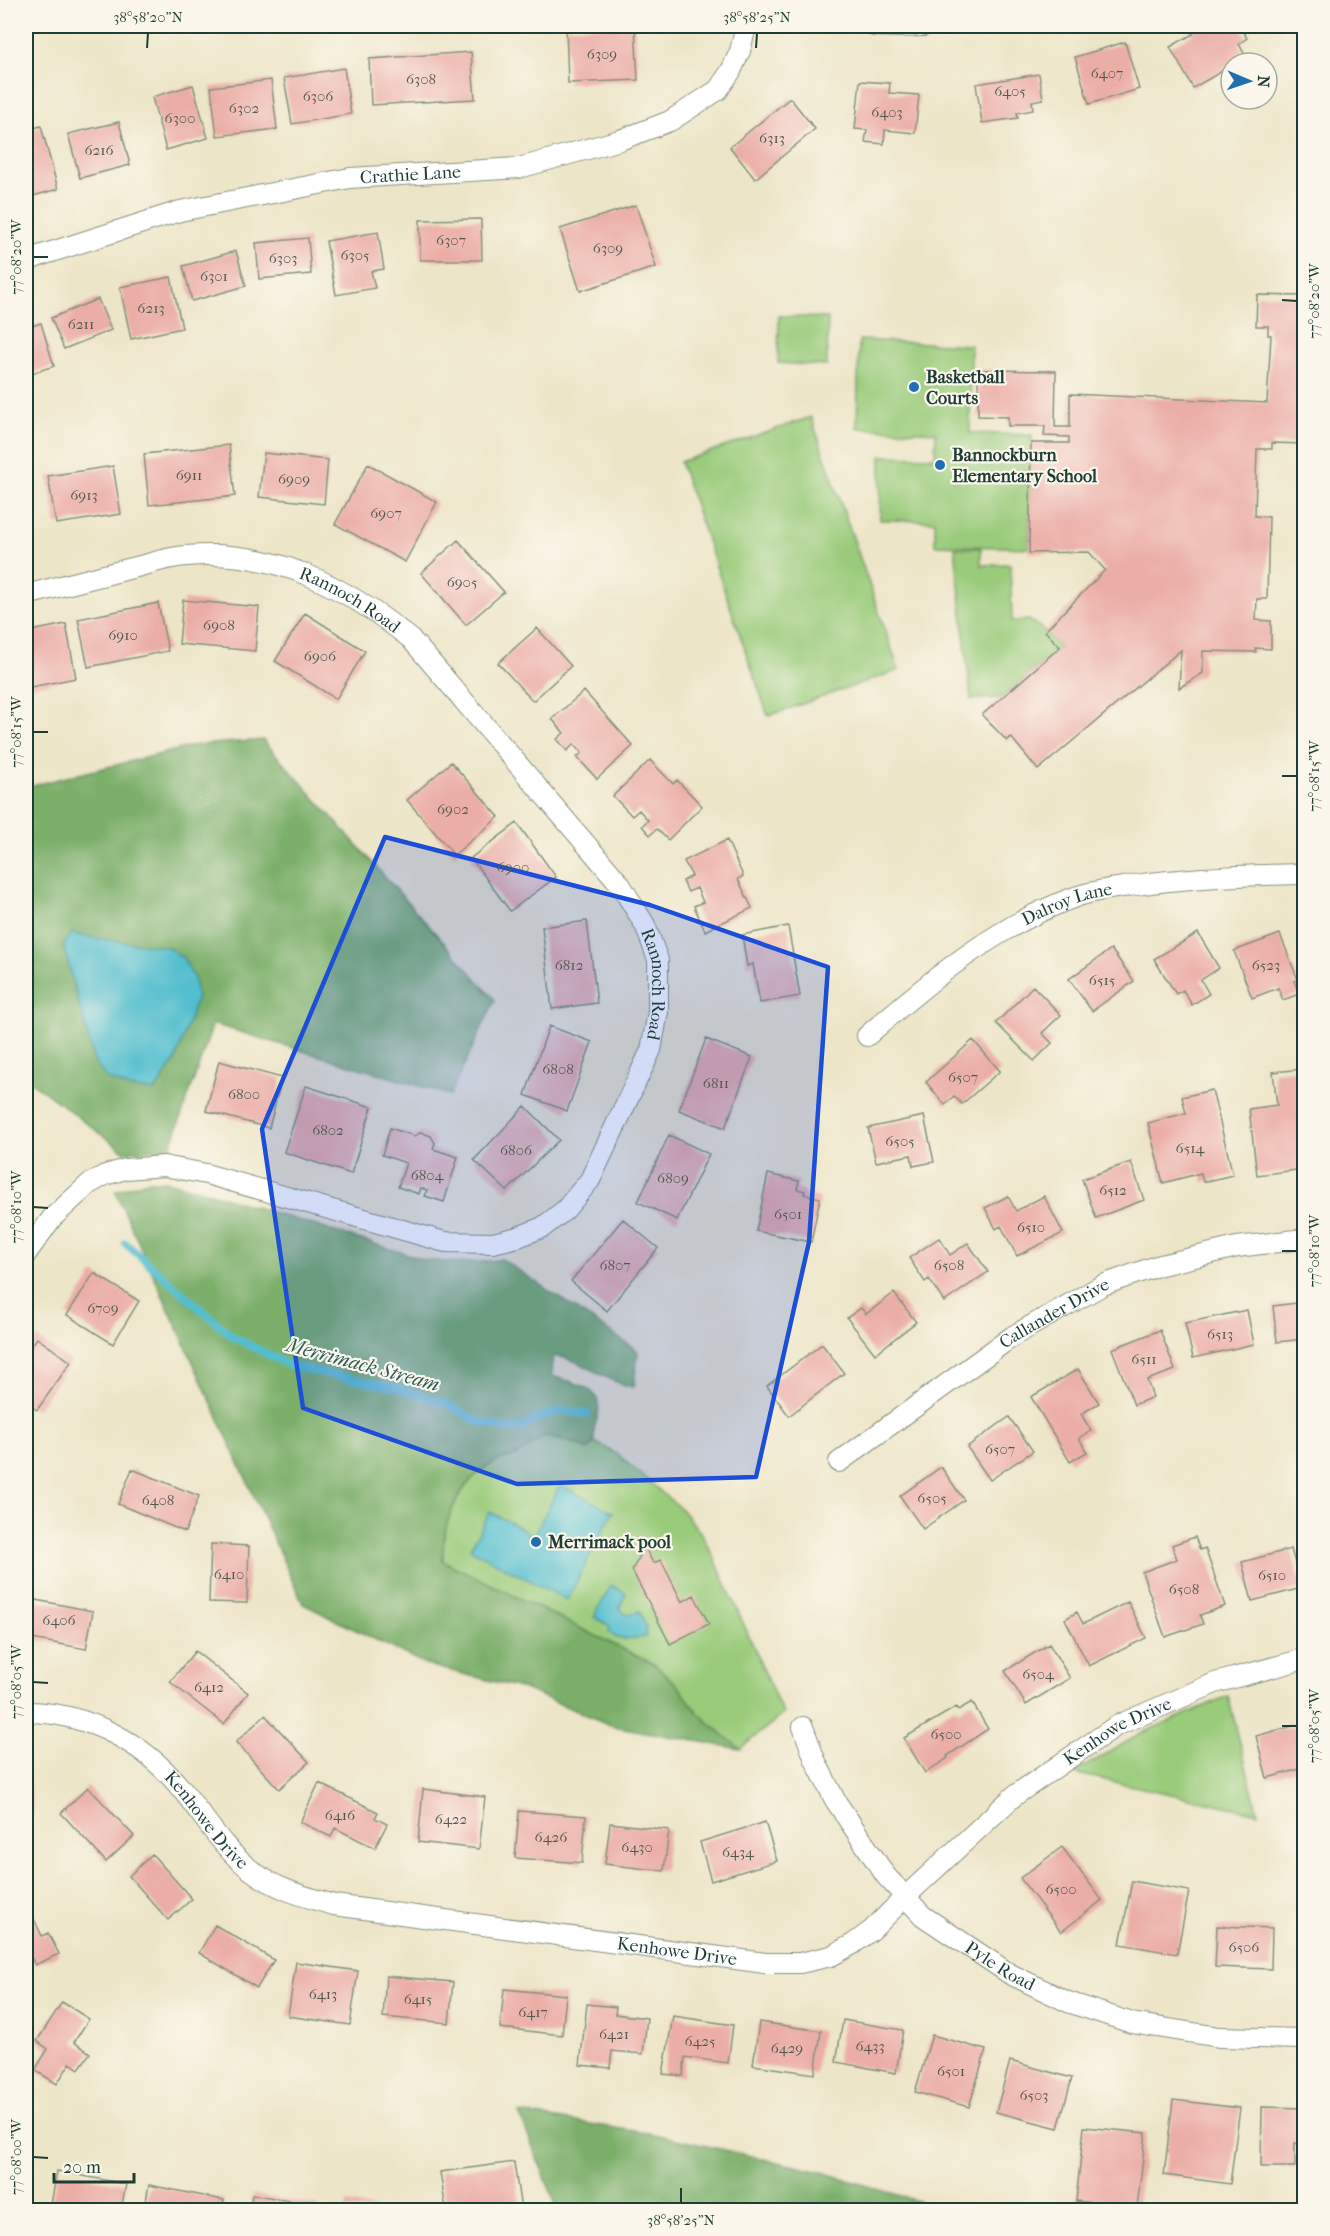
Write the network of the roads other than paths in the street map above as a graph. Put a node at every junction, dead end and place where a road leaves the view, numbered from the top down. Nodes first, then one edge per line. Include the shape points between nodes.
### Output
1 (746, 26) edge
2 (874, 26) edge
3 (923, 26) edge
4 (26, 262) edge
5 (26, 595) edge
6 (1305, 874) edge
7 (867, 1036) dead end
8 (1305, 1239) edge
9 (26, 1254) edge
10 (839, 1462) dead end
11 (1305, 1659) edge
12 (26, 1712) edge
13 (803, 1727) dead end
14 (905, 1897) junction
15 (1305, 2039) edge

1 - 4 street, Crathie Lane via 740,51 718,90 670,121 620,140 519,168 350,178 180,211
2 - 3 street
5 - 9 street, Rannoch Road via 183,556 218,554 302,571 347,593 411,639 620,885 645,925 658,960 658,1012 651,1050 590,1180 565,1210 543,1227 493,1243 445,1242 207,1173 164,1166 126,1169 89,1184 52,1218
6 - 7 street, Dalroy Lane via 1186,878 1079,896 992,939 907,1000
8 - 10 street, Callander Drive via 1236,1247 1157,1266 1103,1285 1013,1336
11 - 14 street, Kenhowe Drive via 1215,1683 1116,1726 1014,1796
12 - 14 street, Kenhowe Drive via 65,1716 122,1738 171,1777 226,1846 252,1871 293,1893 334,1905 765,1964 800,1963 831,1956 872,1930
13 - 14 street, Pyle Road via 814,1760 835,1800 886,1876
14 - 15 street, Pyle Road via 923,1916 1010,1974 1068,2002 1132,2023 1220,2037

